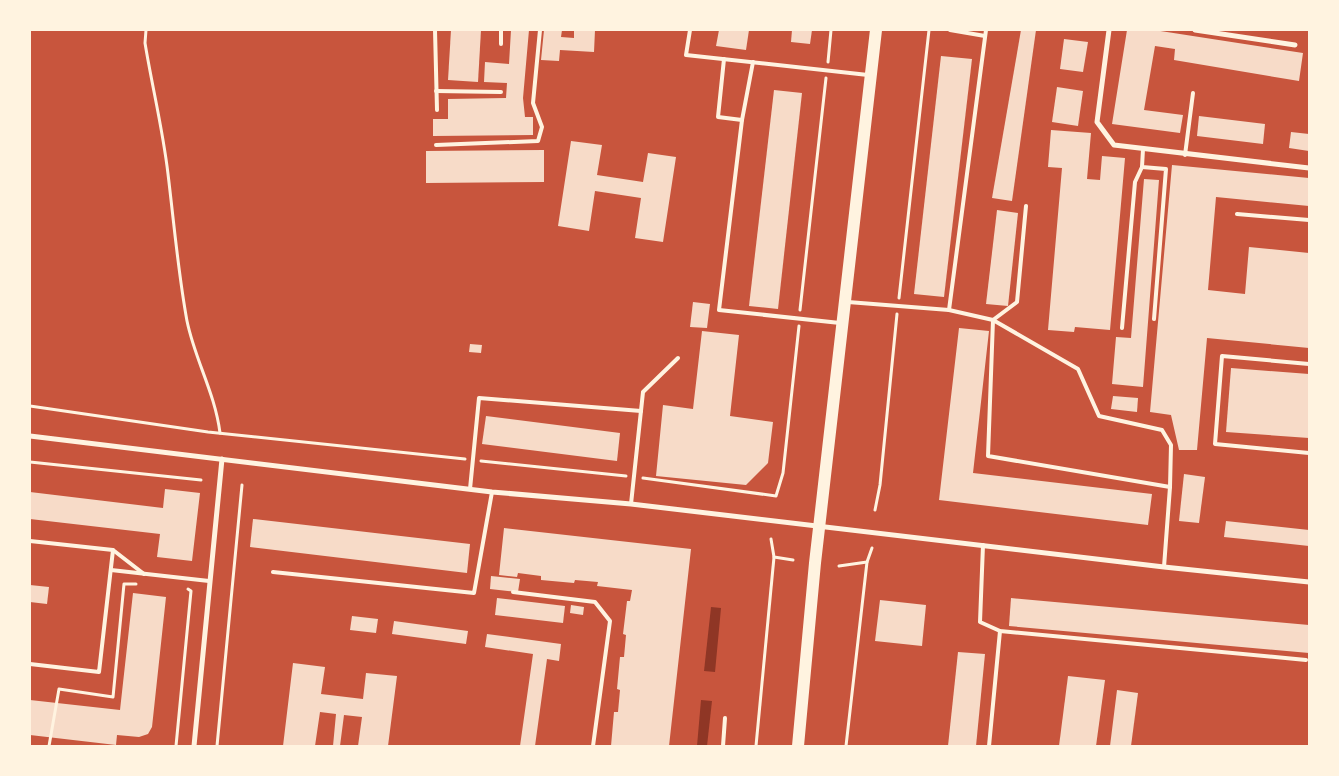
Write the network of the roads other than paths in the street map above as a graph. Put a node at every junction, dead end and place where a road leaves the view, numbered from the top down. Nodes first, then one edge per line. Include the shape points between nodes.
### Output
1 (434, 30) edge
2 (502, 30) edge
3 (540, 30) edge
4 (690, 30) edge
5 (876, 30) edge
6 (950, 30) edge
7 (986, 30) edge
8 (1109, 30) edge
9 (1195, 30) edge
10 (985, 36) junction
11 (500, 44) dead end
12 (1295, 45) dead end
13 (724, 59) junction
14 (754, 62) junction
15 (872, 76) junction
16 (436, 91) junction
17 (501, 92) dead end
18 (1193, 93) dead end
19 (437, 110) dead end
20 (742, 120) junction
21 (436, 145) dead end
22 (1144, 149) junction
23 (1185, 154) junction
24 (1142, 167) junction
25 (1309, 168) edge
26 (1026, 206) dead end
27 (1237, 214) dead end
28 (1309, 220) edge
29 (845, 302) junction
30 (949, 310) junction
31 (1154, 319) dead end
32 (993, 320) junction
33 (842, 324) junction
34 (1122, 328) dead end
35 (678, 358) dead end
36 (1309, 364) edge
37 (641, 411) junction
38 (30, 436) edge
39 (1309, 453) edge
40 (222, 459) junction
41 (1170, 487) junction
42 (470, 489) junction
43 (492, 492) junction
44 (630, 504) junction
45 (819, 526) junction
46 (30, 541) edge
47 (983, 545) junction
48 (113, 550) junction
49 (1164, 567) junction
50 (111, 570) junction
51 (273, 572) dead end
52 (144, 574) junction
53 (209, 581) junction
54 (1309, 582) edge
55 (513, 592) dead end
56 (1000, 631) junction
57 (1306, 660) dead end
58 (30, 664) edge
59 (725, 718) dead end
60 (194, 746) edge
61 (594, 746) edge
62 (723, 746) edge
63 (798, 746) edge
64 (989, 746) edge

1 - 16 lane
2 - 11 lane
3 - 21 lane via 533,103 542,128 538,141
4 - 13 lane via 686,55
5 - 15 main road
6 - 10 lane
7 - 10 lane
8 - 22 street via 1097,122 1114,146
9 - 12 street
10 - 30 lane
13 - 14 lane
13 - 20 lane via 718,117
14 - 15 lane
14 - 20 lane
15 - 29 main road
16 - 17 lane
16 - 19 lane
18 - 23 lane
20 - 33 lane via 719,310
22 - 23 street
22 - 24 lane
23 - 25 street
24 - 31 lane via 1166,169
24 - 34 lane via 1134,182
26 - 32 lane via 1017,302
27 - 28 lane
29 - 30 lane
29 - 33 main road
30 - 32 lane
32 - 41 lane via 1078,369 1099,416 1162,430 1171,445
32 - 41 lane via 988,456
33 - 45 main road
35 - 37 lane via 643,392
36 - 39 lane via 1222,356 1215,444
37 - 42 lane via 479,398
37 - 44 lane
38 - 40 street
40 - 42 street
40 - 53 street
41 - 49 lane
42 - 43 street
43 - 44 street
43 - 51 lane via 474,593
44 - 45 street
45 - 47 street
45 - 63 main road
46 - 48 lane
47 - 49 street
47 - 56 lane via 980,622
48 - 50 lane
48 - 52 lane
49 - 54 street
50 - 52 lane
50 - 58 lane via 99,672
52 - 53 lane
53 - 60 street
55 - 61 lane via 595,602 610,621
56 - 57 lane
56 - 64 lane
59 - 62 lane

